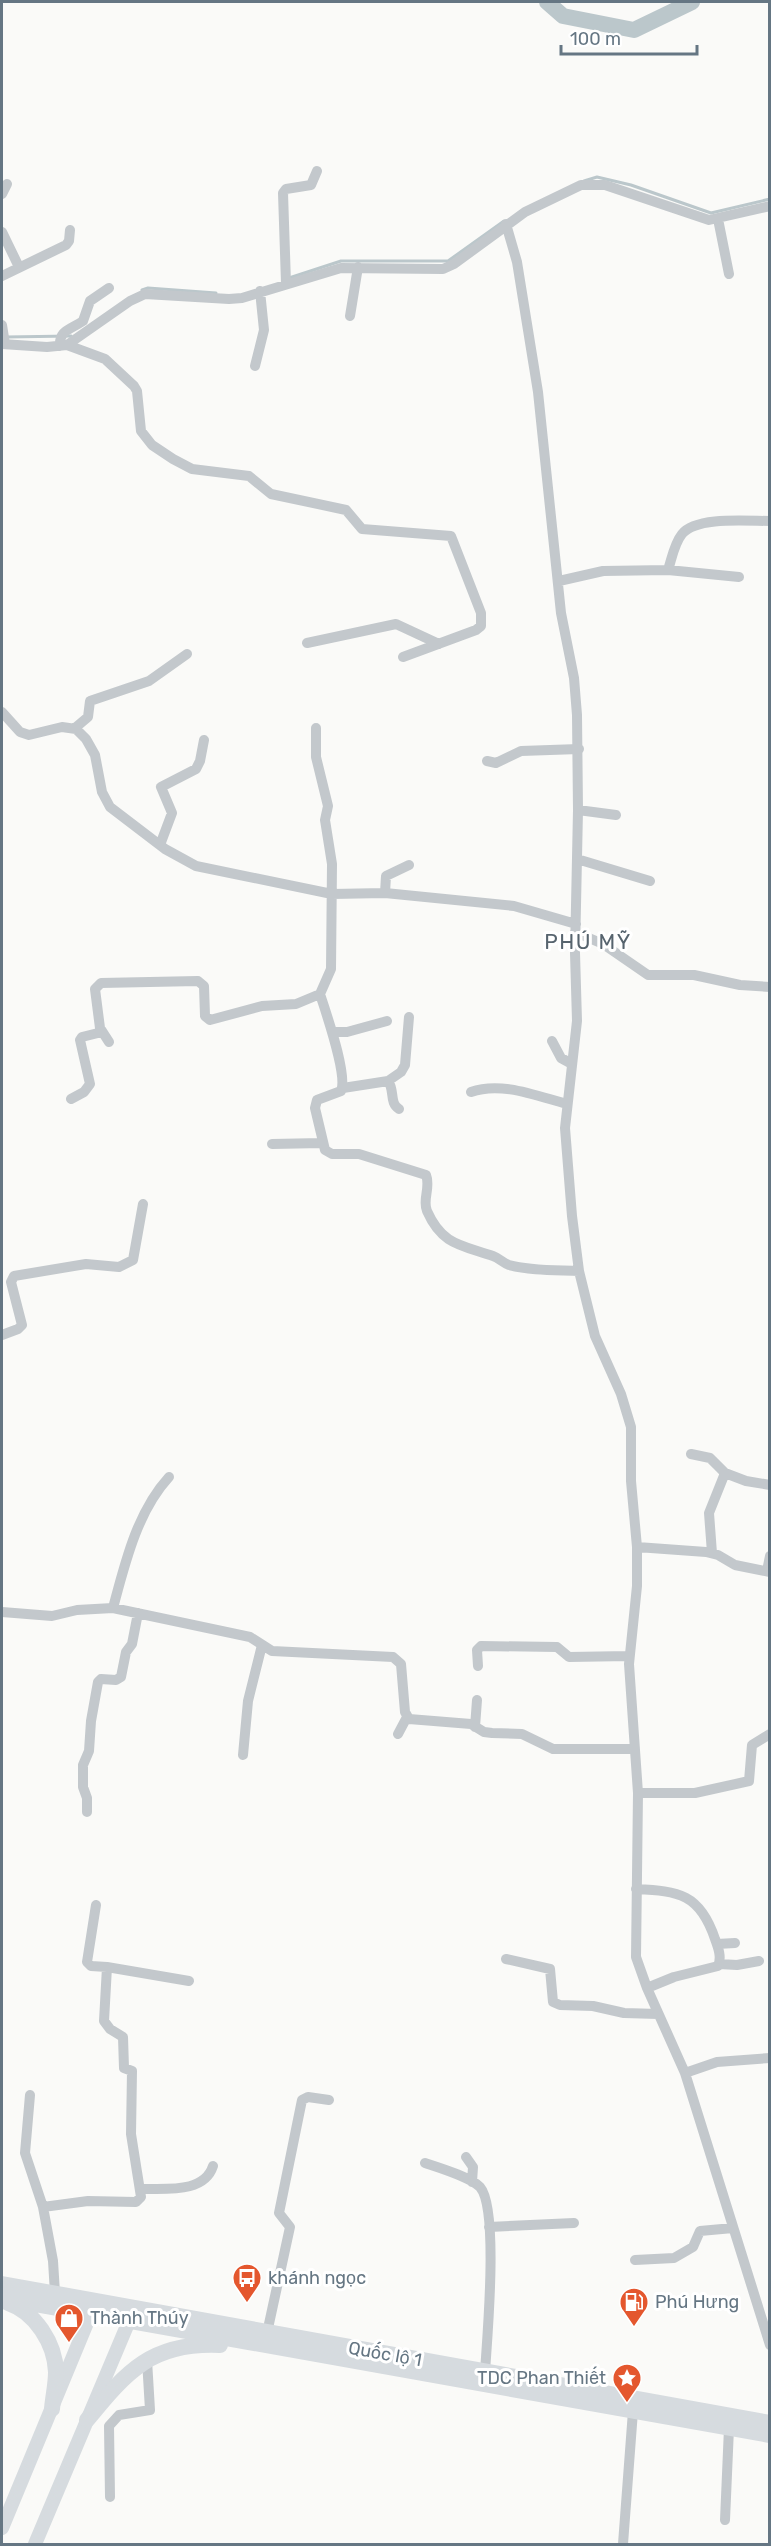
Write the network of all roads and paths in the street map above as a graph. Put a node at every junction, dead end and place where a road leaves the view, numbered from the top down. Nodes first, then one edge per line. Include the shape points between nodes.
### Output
1 (317, 171) dead end
2 (770, 206) edge
3 (718, 219) junction
4 (506, 224) junction
5 (70, 230) dead end
6 (2, 232) edge
7 (19, 267) junction
8 (358, 267) junction
9 (729, 274) dead end
10 (2, 276) edge
11 (285, 278) junction
12 (109, 288) dead end
13 (260, 291) junction
14 (350, 316) dead end
15 (2, 325) edge
16 (62, 342) junction
17 (3, 344) edge
18 (255, 366) dead end
19 (770, 521) edge
20 (668, 570) junction
21 (739, 577) dead end
22 (559, 581) junction
23 (307, 643) dead end
24 (439, 644) junction
25 (187, 654) dead end
26 (403, 657) dead end
27 (2, 712) edge
28 (75, 728) junction
29 (316, 729) dead end
30 (204, 740) dead end
31 (579, 749) junction
32 (487, 761) dead end
33 (578, 810) junction
34 (616, 815) dead end
35 (160, 845) junction
36 (577, 859) junction
37 (409, 865) dead end
38 (650, 881) dead end
39 (385, 893) junction
40 (332, 894) junction
41 (575, 928) junction
42 (770, 987) edge
43 (320, 994) junction
44 (409, 1017) dead end
45 (387, 1021) dead end
46 (102, 1032) junction
47 (332, 1032) junction
48 (552, 1041) dead end
49 (110, 1042) dead end
50 (572, 1064) junction
51 (388, 1081) junction
52 (343, 1088) junction
53 (471, 1092) dead end
54 (71, 1100) dead end
55 (567, 1104) junction
56 (399, 1109) dead end
57 (322, 1143) junction
58 (272, 1144) dead end
59 (143, 1204) dead end
60 (579, 1271) junction
61 (2, 1335) edge
62 (691, 1454) dead end
63 (725, 1473) junction
64 (169, 1477) dead end
65 (770, 1485) edge
66 (638, 1547) junction
67 (712, 1553) junction
68 (770, 1556) edge
69 (768, 1571) edge
70 (113, 1608) junction
71 (2, 1612) edge
72 (138, 1613) junction
73 (262, 1645) junction
74 (629, 1656) junction
75 (478, 1666) dead end
76 (477, 1700) dead end
77 (407, 1717) junction
78 (475, 1727) junction
79 (398, 1734) dead end
80 (770, 1734) edge
81 (635, 1749) junction
82 (243, 1755) dead end
83 (638, 1793) junction
84 (87, 1812) dead end
85 (636, 1889) junction
86 (96, 1905) dead end
87 (735, 1943) dead end
88 (717, 1944) junction
89 (506, 1959) dead end
90 (759, 1961) dead end
91 (719, 1964) junction
92 (107, 1967) junction
93 (189, 1981) dead end
94 (647, 1988) junction
95 (658, 2014) junction
96 (770, 2058) edge
97 (685, 2073) junction
98 (30, 2095) dead end
99 (329, 2100) dead end
100 (466, 2157) dead end
101 (425, 2163) dead end
102 (213, 2166) dead end
103 (472, 2182) junction
104 (140, 2189) junction
105 (43, 2207) junction
106 (574, 2223) dead end
107 (489, 2227) junction
108 (733, 2228) junction
109 (635, 2260) dead end
110 (2, 2284) edge
111 (55, 2293) junction
112 (2, 2299) edge
113 (94, 2307) junction
114 (131, 2314) junction
115 (767, 2329) edge
116 (269, 2340) junction
117 (770, 2345) edge
118 (147, 2360) junction
119 (485, 2372) junction
120 (614, 2401) junction
121 (52, 2409) junction
122 (633, 2410) junction
123 (87, 2420) junction
124 (770, 2423) edge
125 (729, 2428) junction
126 (770, 2435) edge
127 (110, 2497) dead end
128 (725, 2520) dead end
129 (2, 2528) edge
130 (35, 2544) edge
131 (623, 2544) edge

1 - 11 street via 311,185 286,189 283,193
2 - 3 street
3 - 4 street via 704,219 614,187 592,184 557,195
3 - 9 street
4 - 8 street via 443,269
4 - 22 street via 517,262 538,392
5 - 7 street via 66,245
6 - 7 street
7 - 10 street
8 - 11 street
8 - 14 street
11 - 13 street
12 - 16 street via 90,301 82,321 63,332
13 - 16 street via 229,299 145,294
13 - 18 street via 264,330
15 - 17 street
16 - 17 street
16 - 24 street via 105,359 134,386 143,435 189,468 249,476 271,494 346,510 362,529 451,536 482,624
19 - 20 street via 718,521 693,526 682,533
20 - 21 street
20 - 22 street via 603,571
22 - 31 street
23 - 24 street via 396,624
24 - 26 street
25 - 28 street via 149,681 90,701 88,717
27 - 28 street via 20,732 29,735
28 - 35 street via 95,755 102,792 110,807
29 - 40 street via 316,757 328,806 325,820 331,849
30 - 35 street via 196,769 161,787 172,813
31 - 32 street via 521,751 496,763
31 - 33 street
33 - 34 street
33 - 36 street
35 - 40 street via 202,868
36 - 38 street
36 - 41 street
37 - 39 street via 386,876
39 - 40 street
39 - 41 street via 514,906
40 - 43 street via 330,973
41 - 42 street via 648,975 694,975
41 - 50 street via 577,1021
43 - 46 street via 296,1004 262,1006 210,1020 205,1016 204,986 198,981 101,983 95,988
43 - 47 street
44 - 51 street via 405,1065
45 - 47 street
46 - 49 street
46 - 54 street via 81,1036 90,1084
47 - 52 street
48 - 50 street via 561,1058
50 - 55 street
51 - 52 street
51 - 56 street via 393,1103
52 - 57 street via 317,1100
53 - 55 street via 500,1088
55 - 60 street via 565,1138
57 - 58 street
57 - 60 street via 328,1152 359,1154 426,1174 427,1211 442,1235 453,1244 509,1265
59 - 61 street via 131,1262 119,1267 86,1264 14,1276 11,1282 22,1325
60 - 66 street via 595,1336 630,1420
62 - 63 street via 710,1458
63 - 65 street
63 - 67 street via 710,1513
64 - 70 street via 144,1514
66 - 67 street
66 - 74 street
67 - 69 street via 735,1564
68 - 69 street
70 - 71 street via 52,1616
70 - 72 street
72 - 73 street via 250,1637
72 - 84 street via 121,1677 98,1682 89,1751 82,1765
73 - 77 street via 279,1652 396,1658 401,1664
73 - 82 street via 248,1701
74 - 75 street via 569,1657 557,1647 481,1646 477,1650
74 - 81 street
76 - 78 street
77 - 78 street
77 - 79 street
78 - 81 street via 492,1733 526,1735 553,1749
80 - 83 street via 752,1745 749,1780 695,1793
81 - 83 street
83 - 85 street
85 - 88 street via 672,1891 694,1902 711,1926
85 - 94 street via 636,1957
86 - 92 street via 87,1962
87 - 88 street
88 - 91 street
89 - 95 street via 550,1969 553,2002 560,2005
90 - 91 street
91 - 94 street
92 - 93 street
92 - 104 street via 104,2021 123,2037 124,2068 132,2072 132,2134
94 - 95 street
95 - 97 street
96 - 97 street via 717,2062
97 - 108 street
98 - 105 street via 25,2153
99 - 116 street via 302,2100 279,2213 290,2227
100 - 103 street via 473,2167
101 - 103 street
102 - 104 street via 198,2185
103 - 107 street via 485,2195
104 - 105 street via 141,2197 136,2202 88,2201
105 - 111 street
106 - 107 street
107 - 119 street
108 - 109 street via 700,2231 693,2247 674,2258
108 - 115 street
110 - 111 highway, Quốc lộ 1
111 - 113 highway, Quốc lộ 1
112 - 113 highway, Quốc lộ 1
112 - 121 highway via 25,2312 45,2335 53,2352 56,2371
113 - 114 highway, Quốc lộ 1
113 - 121 main road
114 - 116 highway, Quốc lộ 1
114 - 123 main road
115 - 117 street
116 - 118 highway via 186,2346
116 - 119 highway, Quốc lộ 1
116 - 120 highway, Quốc lộ 1
118 - 123 highway via 131,2370
118 - 127 street via 150,2410 119,2415 109,2426
119 - 120 highway, Quốc lộ 1
120 - 122 highway, Quốc lộ 1
120 - 124 highway, Quốc lộ 1
121 - 129 main road
122 - 125 highway, Quốc lộ 1
122 - 131 street
123 - 130 main road
125 - 126 highway, Quốc lộ 1
125 - 128 street

